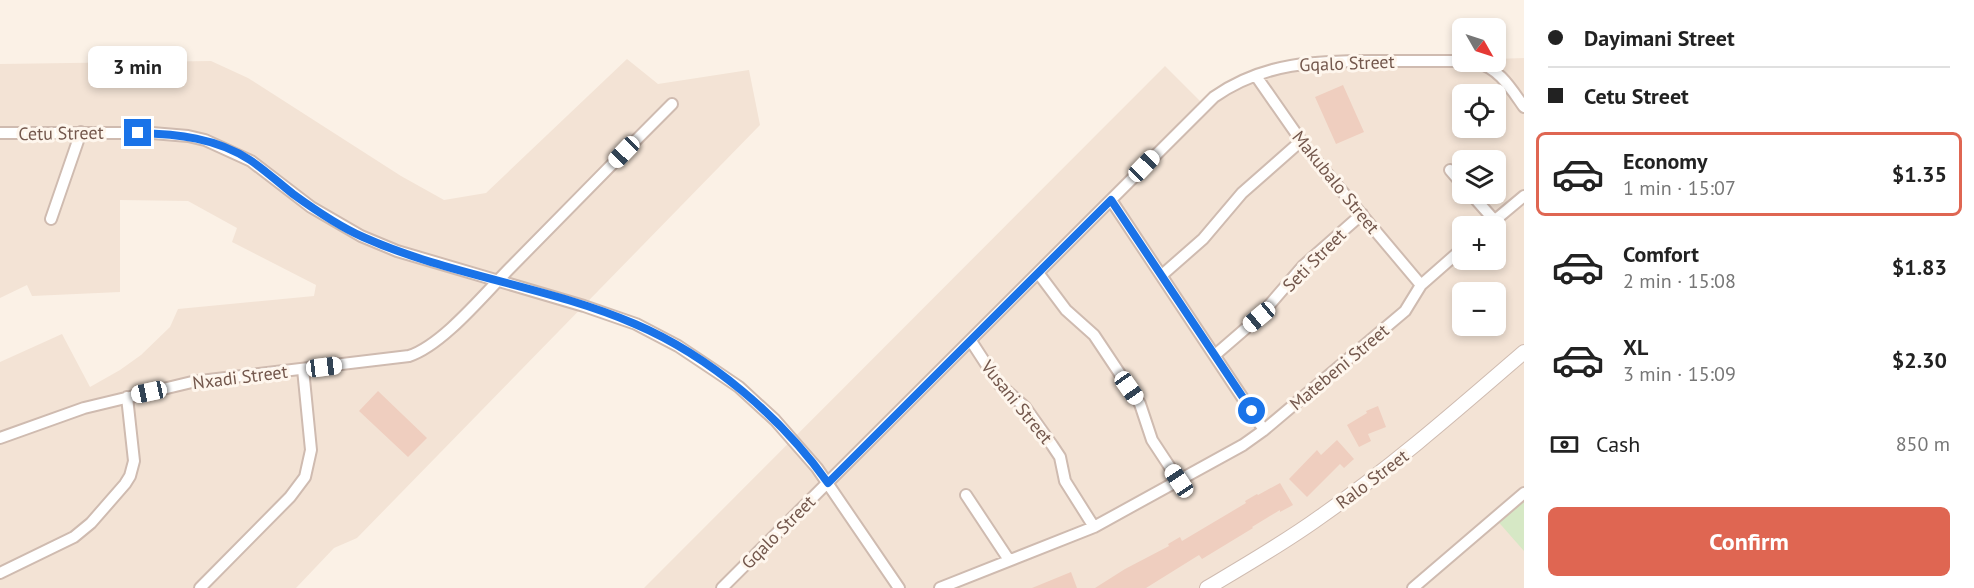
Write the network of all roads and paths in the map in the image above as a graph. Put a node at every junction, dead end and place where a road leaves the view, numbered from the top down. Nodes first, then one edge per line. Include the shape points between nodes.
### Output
1 (1452, 61) edge
2 (1496, 72) edge
3 (1256, 76) junction
4 (672, 104) dead end
5 (1524, 106) edge
6 (81, 132) junction
7 (0, 133) edge
8 (1301, 141) junction
9 (1450, 170) dead end
10 (1452, 172) edge
11 (1524, 196) edge
12 (1111, 200) junction
13 (1362, 214) junction
14 (1500, 216) edge
15 (51, 219) dead end
16 (1452, 258) edge
17 (1039, 274) junction
18 (1161, 275) junction
19 (497, 281) junction
20 (1421, 285) junction
21 (970, 341) junction
22 (1524, 352) edge
23 (1215, 354) junction
24 (303, 369) junction
25 (127, 397) junction
26 (1264, 430) junction
27 (0, 438) edge
28 (1179, 481) junction
29 (828, 483) junction
30 (1524, 493) edge
31 (966, 495) dead end
32 (1094, 526) junction
33 (1009, 560) junction
34 (0, 573) edge
35 (200, 588) edge
36 (722, 588) edge
37 (899, 588) edge
38 (940, 588) edge
39 (1207, 588) edge
40 (1413, 588) edge

1 - 3 street, Gqalo Street via 1316,61
2 - 5 street
3 - 8 street, Makubalo Street
3 - 12 street, Gqalo Street via 1214,97
4 - 19 street, Nxadi Street
6 - 7 street, Cetu Street
6 - 15 street
6 - 19 street, Cetu Street via 173,134 214,143 251,161 310,207 361,236
8 - 13 street, Makubalo Street
8 - 18 street via 1242,193 1203,239
9 - 10 street
11 - 14 street
12 - 17 street, Gqalo Street
12 - 18 street
13 - 20 street, Makubalo Street
13 - 23 street, Seti Street via 1303,266 1259,317
16 - 20 street, Matebeni Street
17 - 21 street, Gqalo Street
17 - 28 street via 1065,310 1094,335 1140,404 1152,440
18 - 23 street
19 - 24 street, Nxadi Street via 421,352
19 - 29 street, Cetu Street via 636,324 678,346 758,403
20 - 26 street, Matebeni Street via 1405,311
21 - 29 street, Gqalo Street
21 - 32 street, Vusani Street via 999,384 1025,407 1058,453 1065,481
22 - 39 street, Ralo Street via 1371,480 1272,550
23 - 26 street
24 - 25 street, Nxadi Street via 192,382
24 - 35 street via 311,450 305,477
25 - 27 street, Nxadi Street
25 - 34 street via 134,460 125,484 74,537
26 - 28 street, Matebeni Street
28 - 32 street, Matebeni Street
29 - 36 street, Gqalo Street
29 - 37 street, Cetu Street
30 - 40 street
31 - 33 street
32 - 33 street, Matebeni Street
33 - 38 street, Matebeni Street

